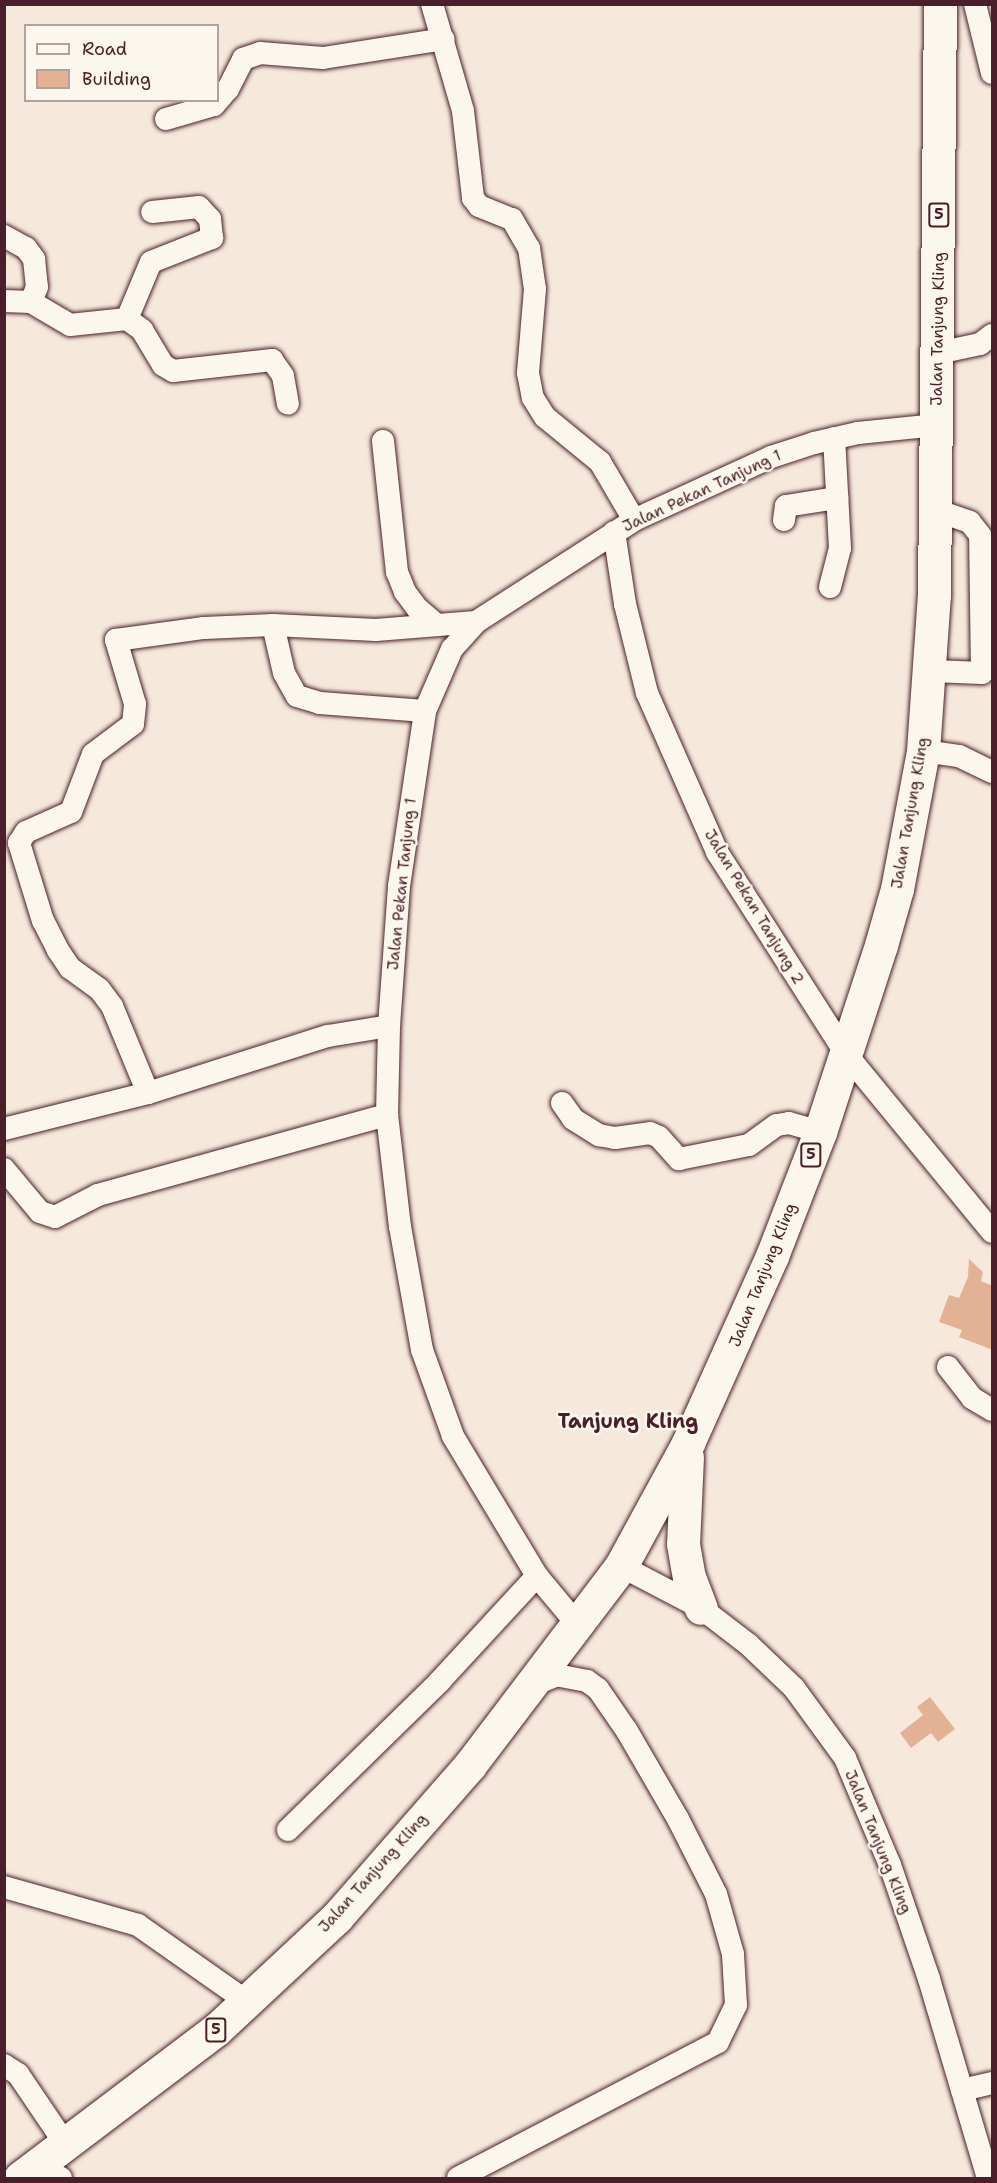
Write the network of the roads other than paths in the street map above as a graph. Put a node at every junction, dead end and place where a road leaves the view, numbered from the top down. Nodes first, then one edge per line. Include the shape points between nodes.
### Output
1 (432, 4) edge
2 (940, 4) edge
3 (975, 4) edge
4 (444, 39) junction
5 (993, 73) edge
6 (219, 99) edge
7 (217, 102) edge
8 (166, 119) dead end
9 (152, 212) dead end
10 (4, 236) edge
11 (4, 301) edge
12 (31, 302) junction
13 (127, 319) junction
14 (993, 335) edge
15 (938, 353) junction
16 (288, 404) dead end
17 (937, 425) junction
18 (834, 438) junction
19 (383, 441) dead end
20 (837, 498) junction
21 (935, 510) junction
22 (634, 520) junction
23 (784, 520) dead end
24 (614, 532) junction
25 (830, 587) dead end
26 (476, 622) junction
27 (273, 625) junction
28 (437, 625) junction
29 (932, 671) junction
30 (987, 672) edge
31 (425, 711) junction
32 (923, 751) junction
33 (993, 772) edge
34 (389, 1026) junction
35 (846, 1054) junction
36 (148, 1093) junction
37 (562, 1103) dead end
38 (387, 1115) junction
39 (4, 1129) edge
40 (820, 1132) junction
41 (4, 1169) edge
42 (993, 1232) edge
43 (948, 1367) dead end
44 (993, 1410) edge
45 (688, 1443) junction
46 (621, 1566) junction
47 (537, 1576) junction
48 (701, 1608) junction
49 (577, 1624) junction
50 (533, 1685) junction
51 (288, 1830) dead end
52 (4, 1887) edge
53 (246, 2001) junction
54 (4, 2065) edge
55 (993, 2083) edge
56 (962, 2090) junction
57 (66, 2145) junction
58 (40, 2175) edge
59 (458, 2178) edge
60 (988, 2178) edge

1 - 4 street
2 - 15 highway, Jalan Tanjung Kling / 5
3 - 5 street
4 - 6 street via 323,58 260,53 243,59
4 - 22 street via 463,111 473,198 479,206 512,219 529,248 535,289 528,373 534,398 545,417 600,462
7 - 8 street
9 - 13 street via 199,207 210,219 212,238 151,262
10 - 12 street via 26,248 34,259 37,286
11 - 12 street
12 - 13 street via 70,325
13 - 16 street via 142,330 168,370 272,360 283,376
14 - 15 street via 980,344
15 - 17 highway, Jalan Tanjung Kling / 5
17 - 18 street, Jalan Pekan Tanjung 1
17 - 21 highway, Jalan Tanjung Kling / 5
18 - 20 street
18 - 22 street, Jalan Pekan Tanjung 1 via 771,457
19 - 28 street via 397,572 411,601
20 - 23 street via 786,506
20 - 25 street via 840,548
21 - 29 highway, Jalan Tanjung Kling / 5
21 - 30 street via 970,522 980,535
22 - 24 street, Jalan Pekan Tanjung 1
24 - 26 street, Jalan Pekan Tanjung 1
24 - 35 street, Jalan Pekan Tanjung 2 via 625,604 647,693 693,802 717,852
26 - 28 street
26 - 31 street, Jalan Pekan Tanjung 1 via 452,649
27 - 28 street via 376,630
27 - 31 street via 284,673 297,696 320,703
27 - 36 street via 204,628 116,640 135,704 133,724 93,754 71,812 26,832 19,843 43,921 70,968 99,989 112,1006
29 - 30 street
29 - 32 highway, Jalan Tanjung Kling / 5
31 - 34 street, Jalan Pekan Tanjung 1 via 399,886
32 - 33 street via 959,756
32 - 35 highway, Jalan Tanjung Kling / 5 via 897,889
34 - 36 street via 328,1036
34 - 38 street, Jalan Pekan Tanjung 1
35 - 40 highway, Jalan Tanjung Kling / 5
35 - 42 street, Jalan Pekan Tanjung 2
36 - 39 street
37 - 40 street via 573,1119 592,1132 615,1138 650,1133 659,1137 679,1159 749,1145 777,1125 789,1123
38 - 41 street via 98,1195 55,1217 40,1212
38 - 47 street, Jalan Pekan Tanjung 1 via 411,1294 434,1391 472,1473
40 - 45 highway, Jalan Tanjung Kling / 5 via 772,1256
43 - 44 street via 972,1398
45 - 46 highway, Jalan Tanjung Kling / 5
45 - 48 highway via 683,1544 689,1577
46 - 48 street, Jalan Tanjung Kling
46 - 49 highway, Jalan Tanjung Kling / 5
47 - 49 street, Jalan Pekan Tanjung 1
47 - 51 street via 440,1681
48 - 56 street, Jalan Tanjung Kling via 748,1644 794,1688 845,1758 890,1865
49 - 50 highway, Jalan Tanjung Kling / 5
50 - 53 highway, Jalan Tanjung Kling / 5 via 470,1765 345,1908
50 - 59 street via 557,1675 587,1681 598,1689 627,1731 716,1894 733,1954 736,2005 718,2042
52 - 53 street via 138,1926
53 - 57 highway, Jalan Tanjung Kling / 5 via 155,2079
54 - 57 street via 18,2074
55 - 56 street
56 - 60 street, Jalan Tanjung Kling
57 - 58 highway, Jalan Tanjung Kling / 5

